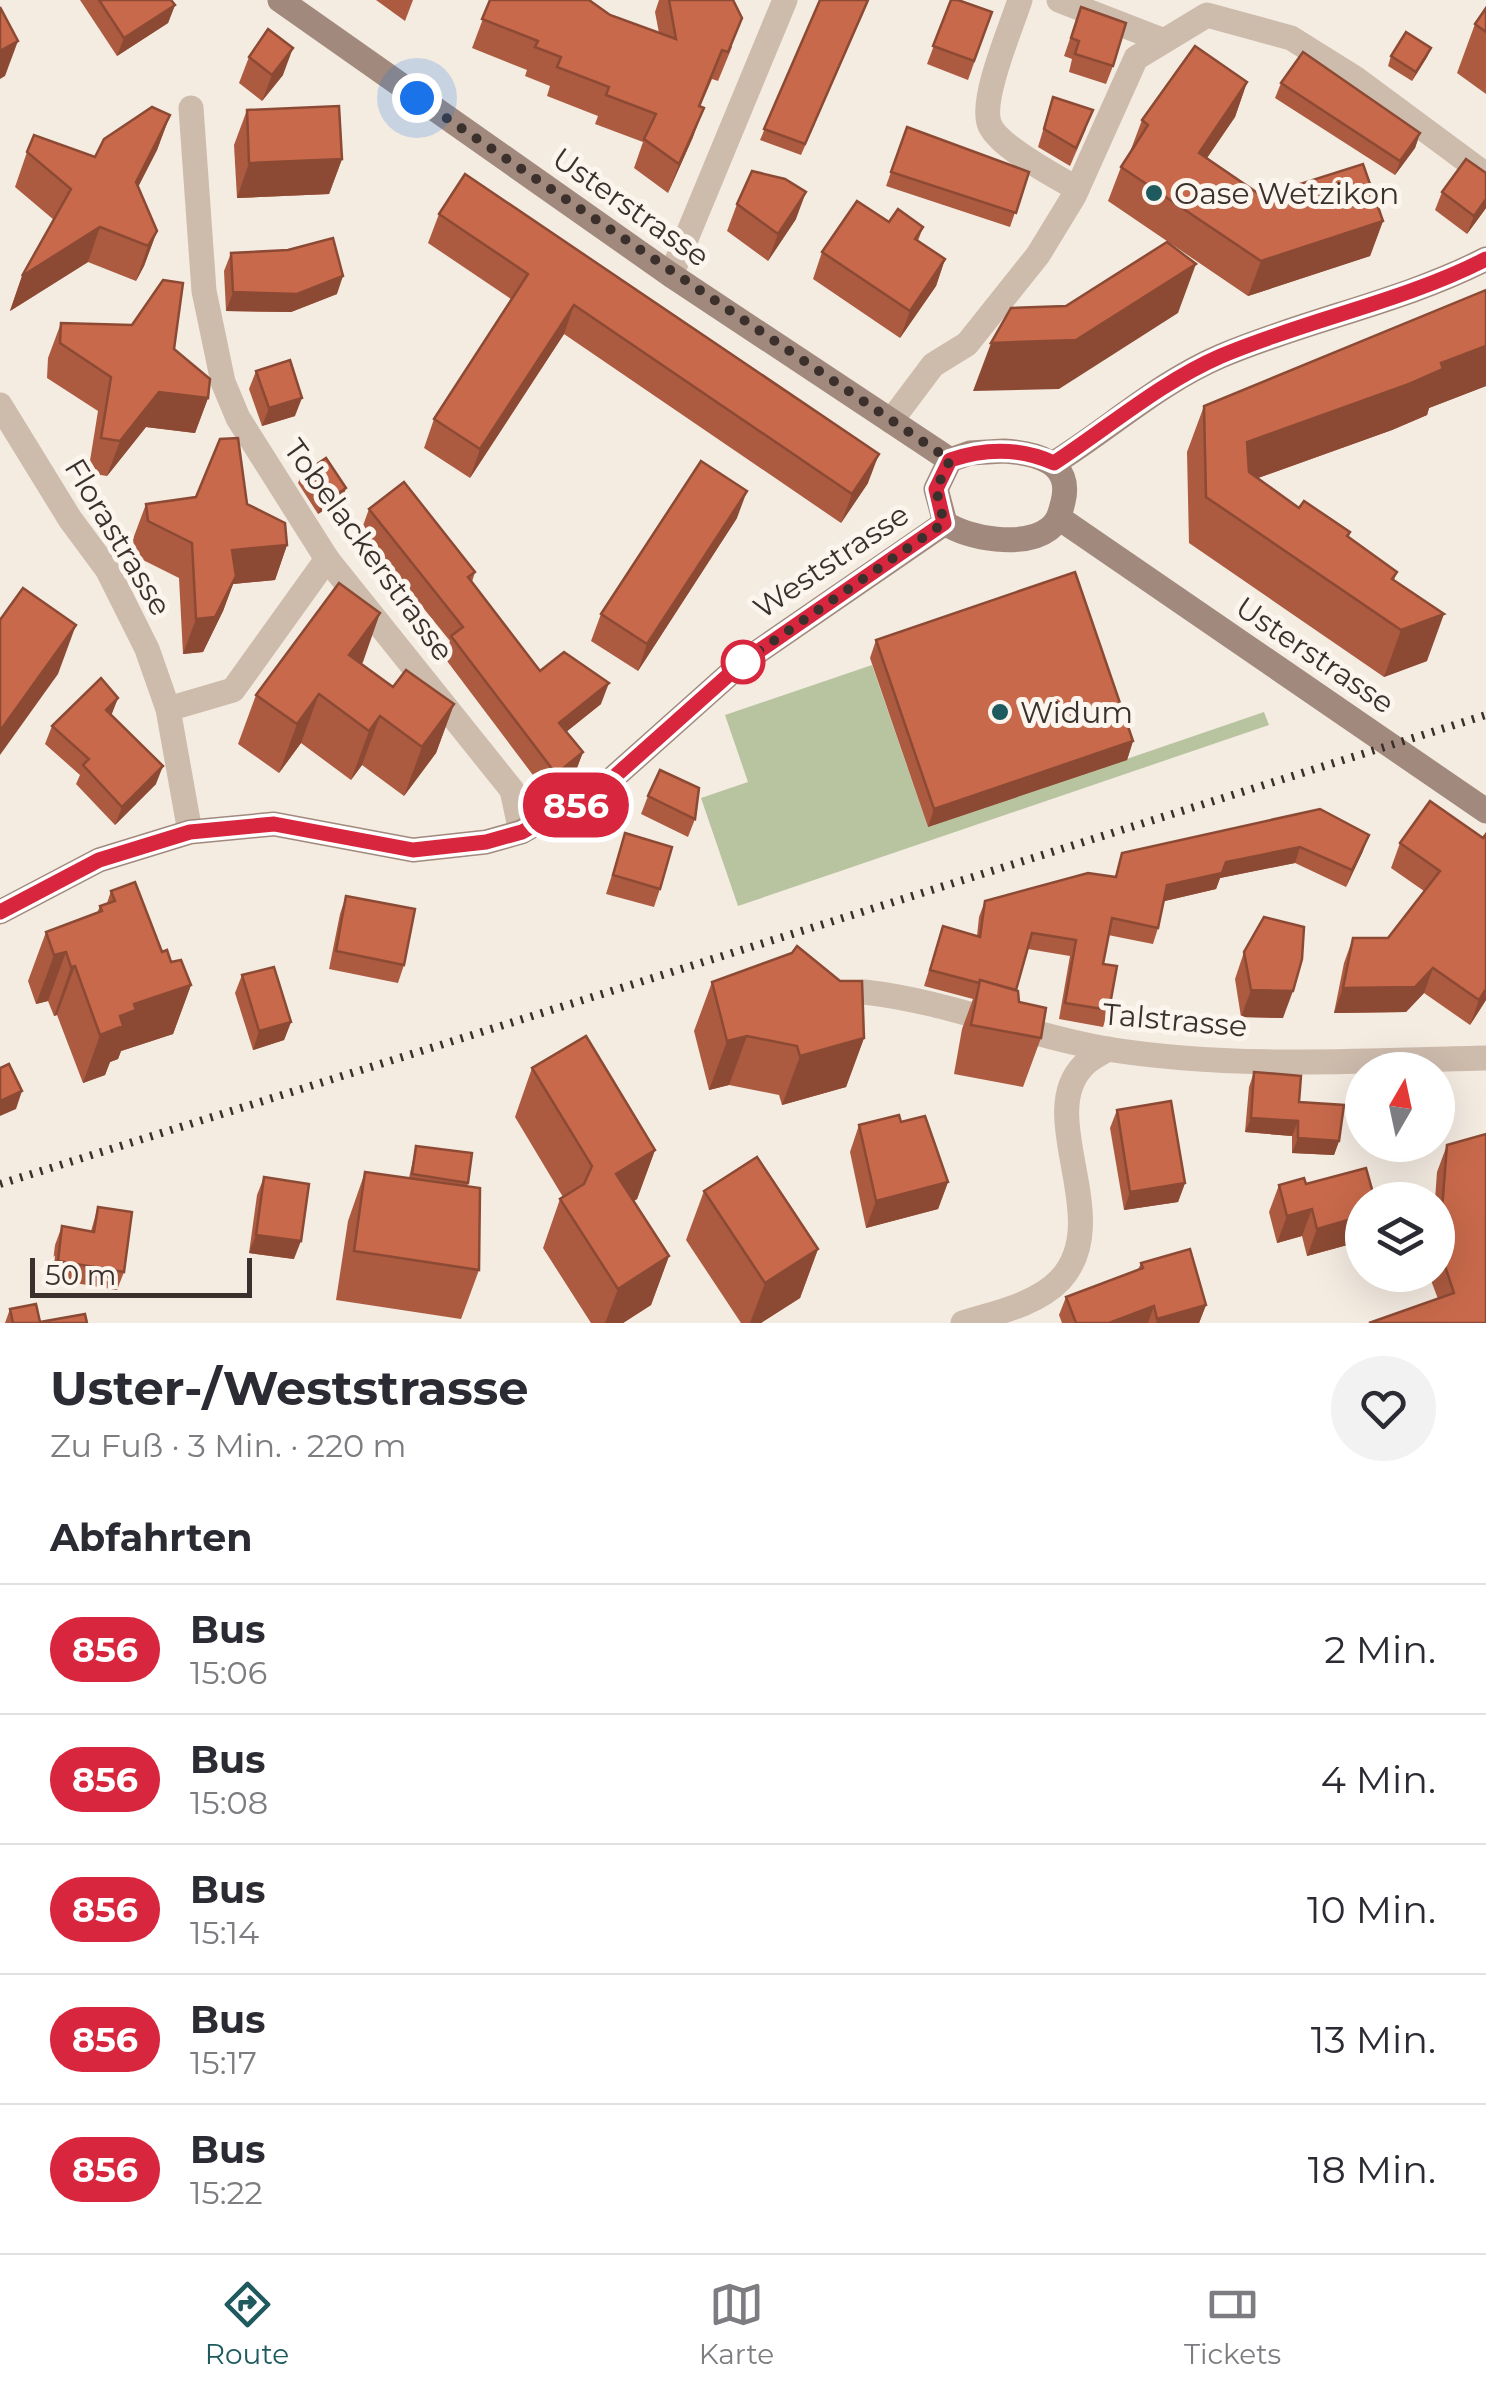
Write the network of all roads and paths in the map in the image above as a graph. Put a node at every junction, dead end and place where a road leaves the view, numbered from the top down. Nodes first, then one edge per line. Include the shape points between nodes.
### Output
1 (280, 0) edge
2 (786, 0) edge
3 (1020, 0) edge
4 (1059, 0) edge
5 (1164, 40) junction
6 (191, 108) dead end
7 (1486, 174) edge
8 (1077, 189) junction
9 (1486, 259) edge
10 (671, 275) junction
11 (0, 406) edge
12 (891, 421) junction
13 (950, 460) junction
14 (1054, 463) junction
15 (1059, 518) junction
16 (944, 523) junction
17 (327, 558) junction
18 (168, 709) junction
19 (1486, 811) edge
20 (190, 832) junction
21 (522, 832) junction
22 (0, 912) edge
23 (864, 992) edge
24 (1108, 1049) junction
25 (1486, 1058) edge
26 (1025, 1314) edge
27 (963, 1323) edge

1 - 10 main road, Usterstrasse
2 - 10 street
3 - 8 street via 988,101 989,124 1004,144
4 - 5 street
5 - 7 street via 1207,14 1291,38
5 - 8 street via 1136,58
6 - 17 street, Tobelackerstrasse via 204,291 223,382 260,458
8 - 12 street via 1038,255 975,335 933,365
9 - 14 main road via 1219,357
10 - 12 main road, Usterstrasse
11 - 18 street, Florastrasse via 114,580
12 - 13 main road, Usterstrasse
13 - 14 main road via 1004,451
13 - 16 main road via 936,489
14 - 15 main road via 1065,494
15 - 16 main road via 1046,531 1006,537 959,533
15 - 19 main road, Usterstrasse
16 - 21 main road, Weststrasse via 743,662 604,786
17 - 18 street via 233,690
17 - 21 street, Tobelackerstrasse via 512,790
18 - 20 street, Florastrasse
20 - 21 main road, Weststrasse via 274,824 413,850
20 - 22 main road, Weststrasse via 99,860
23 - 24 street, Talstrasse
24 - 25 street, Talstrasse via 1295,1062
24 - 26 street via 1082,1067 1067,1110 1081,1217 1077,1251 1059,1282
26 - 27 street

